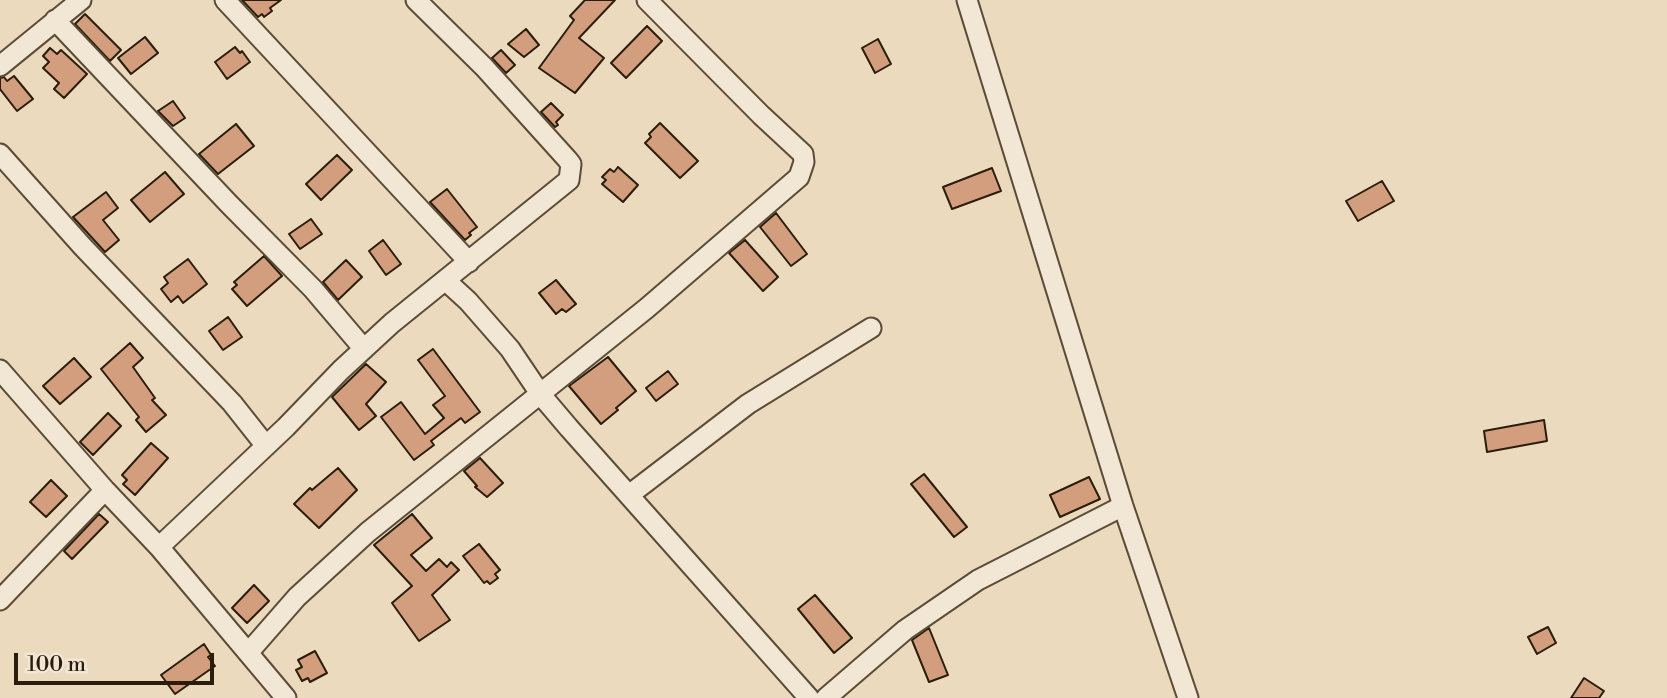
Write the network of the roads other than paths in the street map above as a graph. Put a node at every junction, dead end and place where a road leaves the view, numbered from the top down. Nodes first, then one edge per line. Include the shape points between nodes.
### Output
1 (81, 0) edge
2 (225, 0) edge
3 (416, 0) edge
4 (647, 0) edge
5 (967, 0) edge
6 (55, 20) junction
7 (0, 66) edge
8 (0, 154) edge
9 (469, 262) junction
10 (445, 280) junction
11 (871, 328) dead end
12 (365, 349) junction
13 (0, 370) edge
14 (541, 395) junction
15 (266, 446) junction
16 (105, 490) junction
17 (629, 495) junction
18 (1123, 506) junction
19 (159, 547) junction
20 (0, 600) edge
21 (248, 653) junction
22 (286, 698) edge
23 (808, 698) edge
24 (826, 698) edge
25 (1188, 698) edge

1 - 6 street
2 - 9 street
3 - 9 street via 571,164 567,183
4 - 14 street via 803,154 802,168 799,177 780,194
5 - 18 street
6 - 7 street
6 - 12 street
8 - 15 street via 232,403
9 - 10 street
10 - 12 street
10 - 14 street via 510,349
11 - 17 street via 748,404
12 - 15 street
13 - 16 street
14 - 17 street
14 - 21 street via 368,532 297,597
15 - 19 street
16 - 19 street
16 - 20 street
17 - 23 street
18 - 24 street via 978,580 905,630
18 - 25 street
19 - 21 street
21 - 22 street

